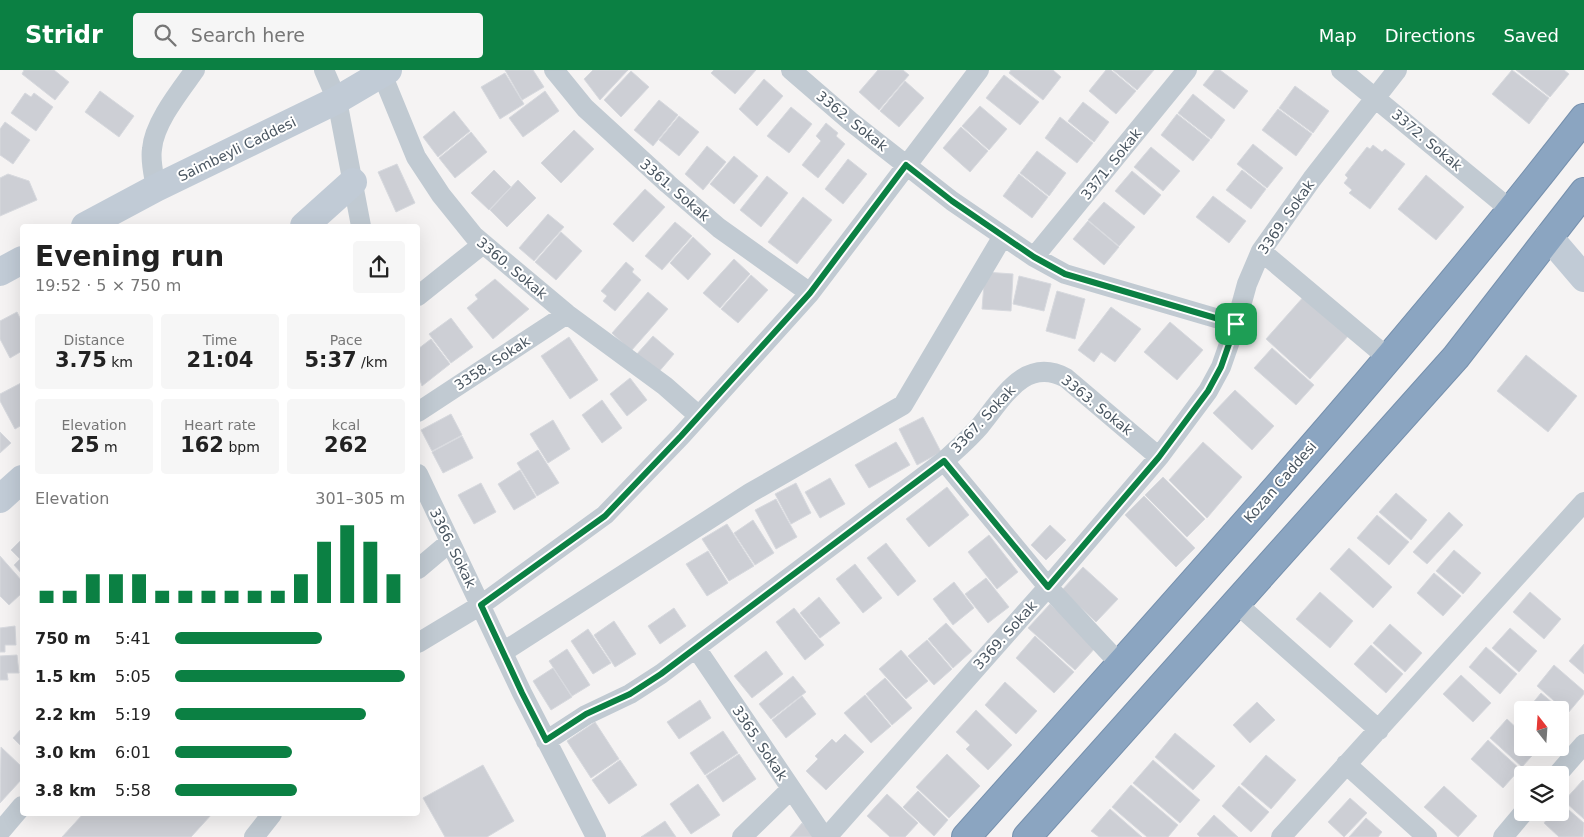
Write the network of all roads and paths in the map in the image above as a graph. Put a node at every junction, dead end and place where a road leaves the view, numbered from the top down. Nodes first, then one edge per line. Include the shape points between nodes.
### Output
1 (195, 70) edge
2 (324, 70) edge
3 (554, 70) edge
4 (791, 70) edge
5 (979, 70) edge
6 (1186, 70) edge
7 (1341, 70) edge
8 (1397, 70) edge
9 (385, 72) edge
10 (1376, 98) junction
11 (337, 100) junction
12 (1584, 118) edge
13 (906, 165) junction
14 (353, 182) junction
15 (156, 188) junction
16 (1584, 192) edge
17 (1512, 211) junction
18 (89, 224) edge
19 (306, 224) edge
20 (361, 224) edge
21 (1003, 236) junction
22 (1548, 237) junction
23 (483, 244) junction
24 (1261, 251) junction
25 (1034, 257) junction
26 (20, 261) edge
27 (0, 272) edge
28 (1584, 278) edge
29 (810, 293) junction
30 (420, 294) edge
31 (568, 314) junction
32 (1236, 324) junction
33 (1388, 358) junction
34 (1029, 374) joint
35 (420, 411) edge
36 (699, 416) junction
37 (1159, 457) junction
38 (944, 461) junction
39 (420, 478) edge
40 (20, 481) edge
41 (0, 499) edge
42 (1584, 502) edge
43 (450, 542) junction
44 (420, 567) edge
45 (1048, 587) junction
46 (1237, 604) junction
47 (481, 605) junction
48 (420, 642) edge
49 (696, 648) junction
50 (503, 652) junction
51 (1120, 664) junction
52 (1379, 730) junction
53 (546, 740) junction
54 (1584, 744) edge
55 (1346, 764) junction
56 (1565, 766) edge
57 (791, 789) junction
58 (20, 808) edge
59 (270, 816) edge
60 (1516, 821) edge
61 (0, 832) edge
62 (254, 837) edge
63 (596, 837) edge
64 (742, 837) edge
65 (825, 837) edge
66 (966, 837) edge
67 (1027, 837) edge
68 (1281, 837) edge
69 (1427, 837) edge
70 (1503, 837) edge

1 - 15 street via 158,128 152,148
2 - 11 street
3 - 29 street, 3361. Sokak via 585,108 668,184 719,228
4 - 13 street, 3362. Sokak
5 - 13 street
6 - 25 street, 3371. Sokak
7 - 10 street, 3372. Sokak
8 - 10 street, 3369. Sokak
9 - 11 main road, Saimbeyli Caddesi
9 - 23 street, 3360. Sokak via 416,157 440,195
10 - 17 street, 3372. Sokak
10 - 24 street, 3369. Sokak
11 - 14 street
11 - 15 main road, Saimbeyli Caddesi
12 - 17 highway, Kozan Caddesi
13 - 21 street, 3362. Sokak
13 - 29 street
14 - 19 main road
14 - 20 street
15 - 18 main road, Saimbeyli Caddesi
16 - 22 highway
17 - 33 highway, Kozan Caddesi
21 - 25 street, 3362. Sokak
21 - 50 street via 903,405 750,493
22 - 28 main road
22 - 46 highway via 1456,356
23 - 30 street
23 - 31 street, 3360. Sokak
24 - 32 street, 3369. Sokak via 1247,284
24 - 33 street
25 - 32 street, 3362. Sokak via 1065,274
26 - 27 main road
29 - 36 street
31 - 35 street, 3358. Sokak
31 - 36 street, 3360. Sokak via 665,386
32 - 37 street, 3369. Sokak via 1221,367 1208,391
33 - 51 highway, Kozan Caddesi
34 - 37 street, 3363. Sokak via 1054,371 1066,378
34 - 38 street, 3367. Sokak
36 - 47 street via 605,516
37 - 45 street, 3369. Sokak
38 - 45 street
38 - 49 street, 3367. Sokak
39 - 43 street, 3366. Sokak
40 - 41 main road
42 - 52 street
43 - 44 street
43 - 47 street, 3366. Sokak
45 - 51 street
45 - 65 street, 3369. Sokak
46 - 52 street
46 - 67 highway
47 - 48 street
47 - 50 street, 3366. Sokak
49 - 53 street, 3367. Sokak via 646,684 586,714
49 - 57 street, 3365. Sokak
50 - 53 street, 3366. Sokak
51 - 66 highway, Kozan Caddesi
52 - 55 street
53 - 63 street, 3366. Sokak
54 - 56 street
55 - 68 street
55 - 69 street
57 - 64 street
57 - 65 street, 3365. Sokak
58 - 61 street
59 - 62 street
60 - 70 street

